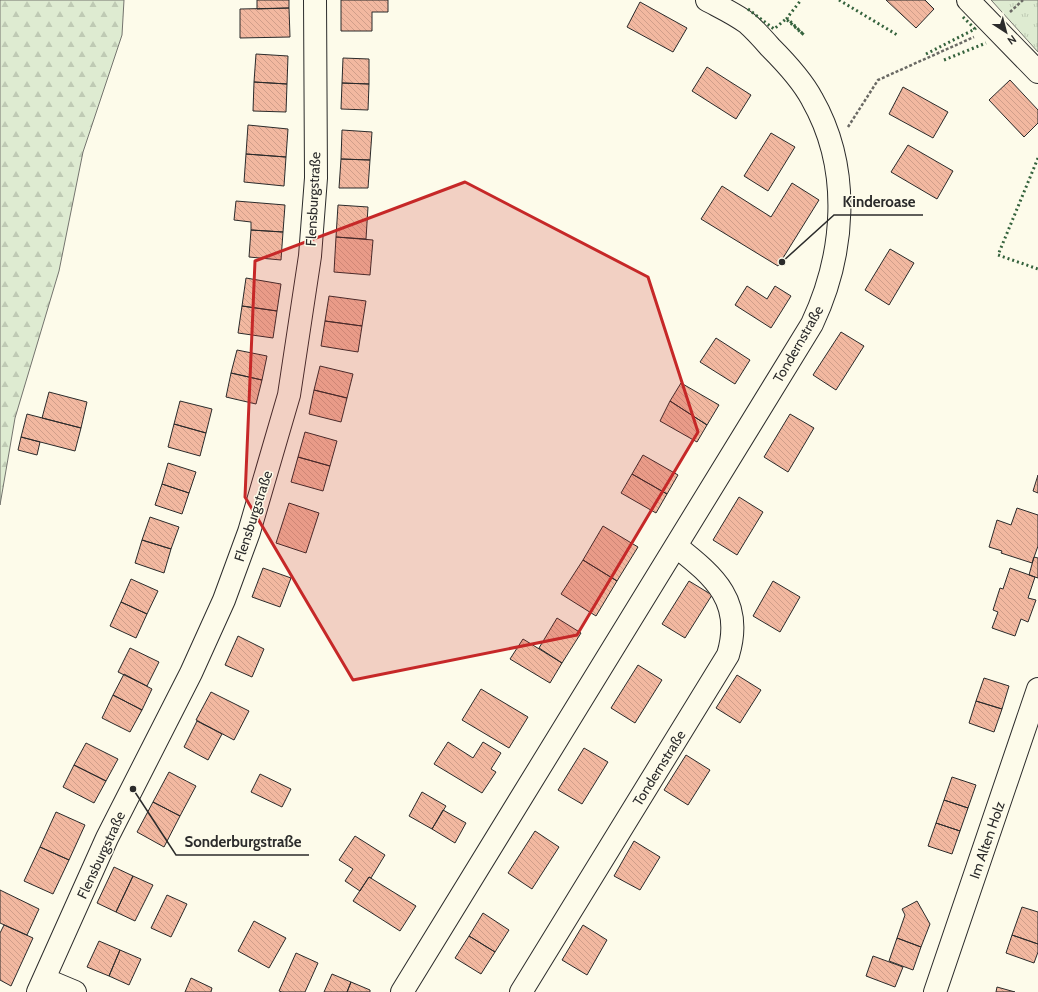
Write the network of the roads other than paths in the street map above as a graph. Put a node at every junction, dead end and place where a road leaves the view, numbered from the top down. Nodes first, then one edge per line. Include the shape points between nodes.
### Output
1 (315, 0) edge
2 (708, 0) edge
3 (968, 0) edge
4 (1038, 72) edge
5 (677, 547) junction
6 (1038, 689) edge
7 (41, 985) edge
8 (75, 992) edge
9 (402, 992) edge
10 (521, 992) edge
11 (935, 992) edge

1 - 7 street, Flensburgstraße via 316,178 310,256 289,395 249,532 224,600 191,673 107,838
2 - 5 street, Tondernstraße via 747,23 781,58 812,98 833,150 840,200 838,244 824,300 812,324
3 - 4 street
5 - 9 street, Tondernstraße
5 - 10 street, Tondernstraße via 704,569 723,591 733,628 728,655
6 - 11 street, Im Alten Holz
7 - 8 street

